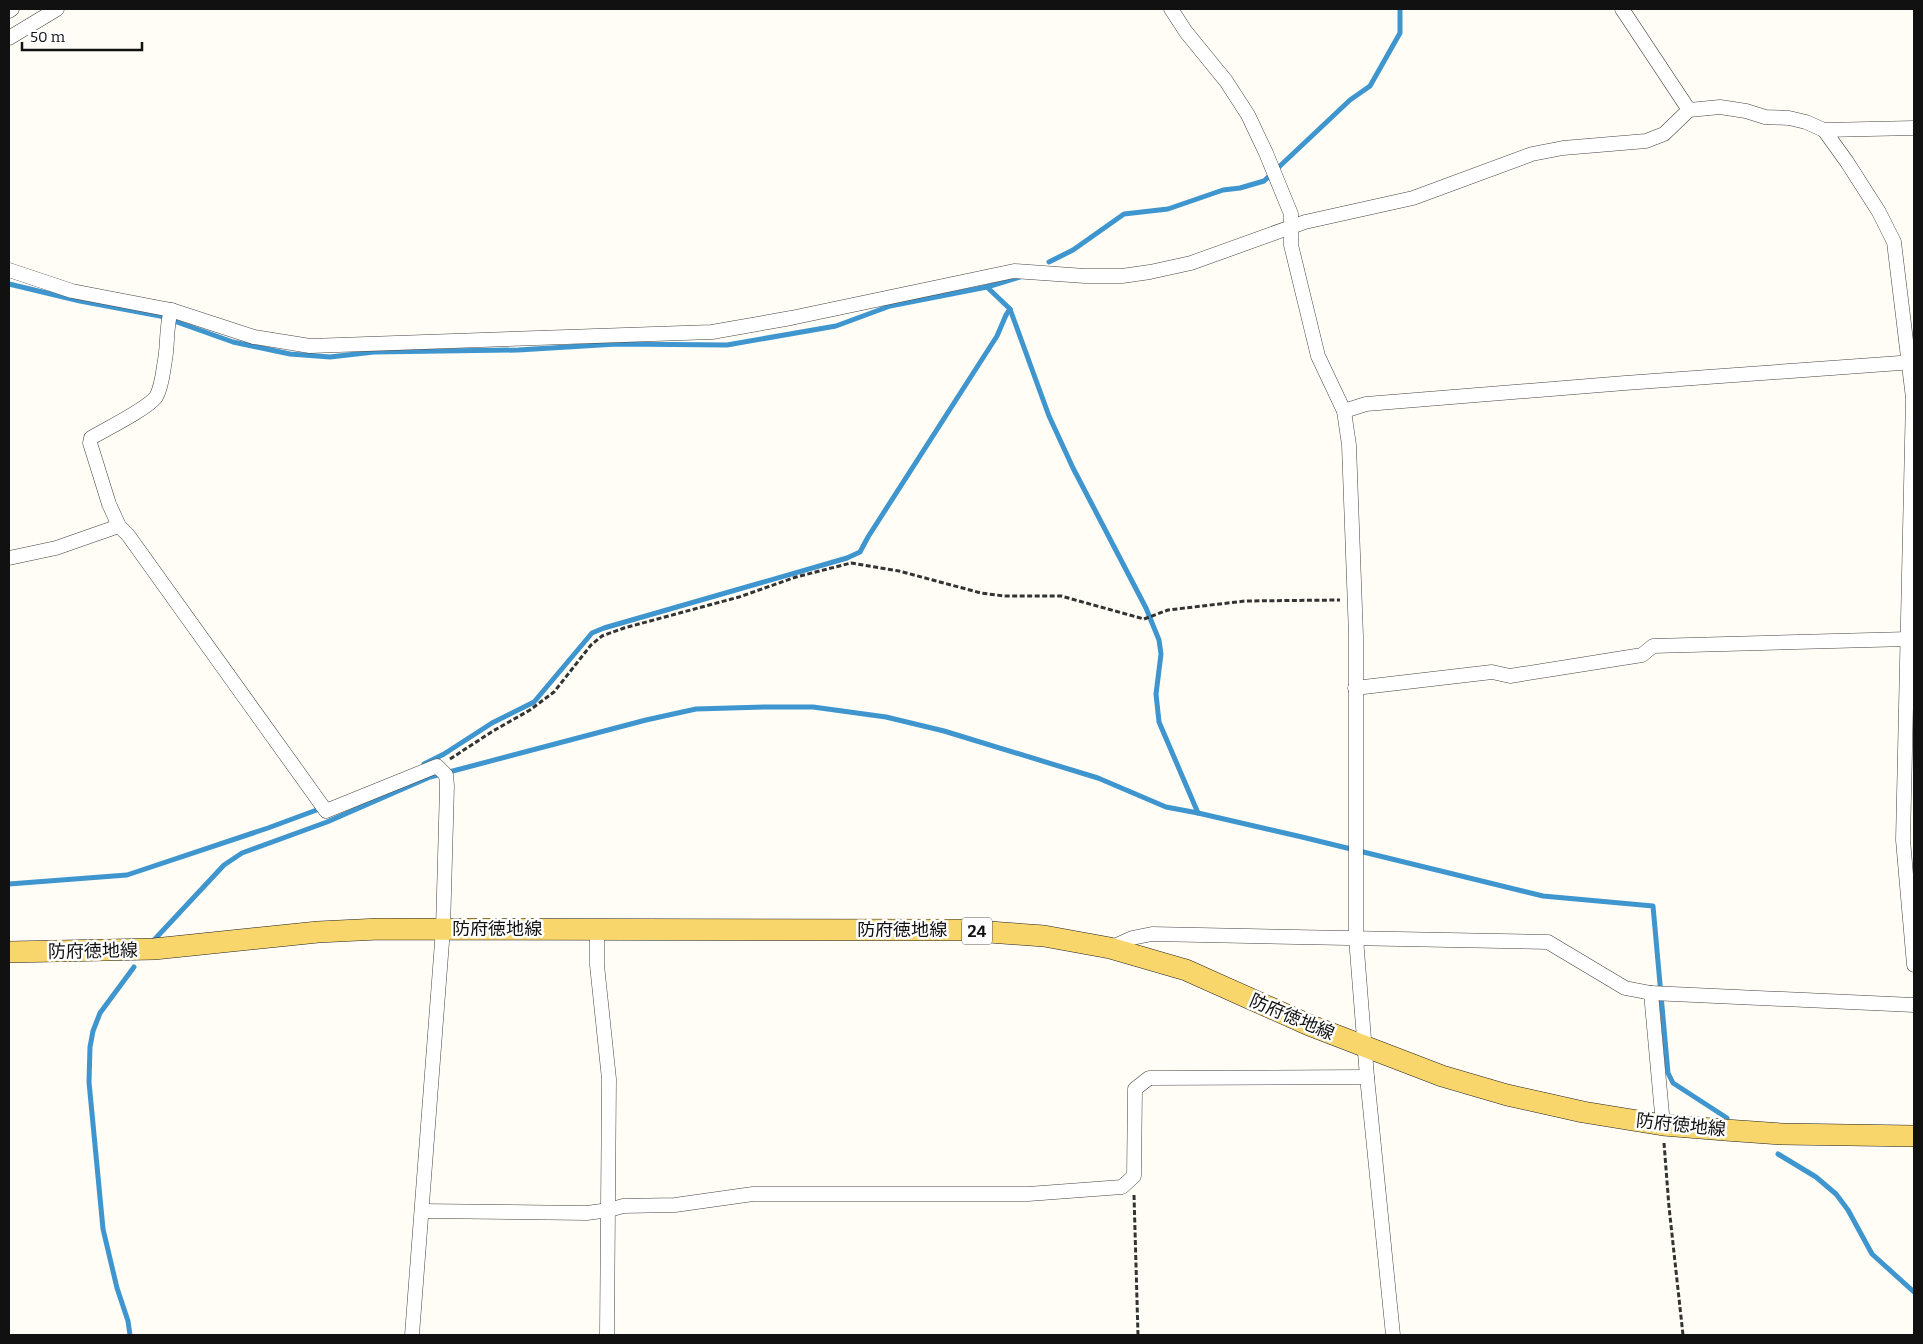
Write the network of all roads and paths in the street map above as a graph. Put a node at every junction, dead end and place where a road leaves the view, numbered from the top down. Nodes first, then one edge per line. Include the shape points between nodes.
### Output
1 (12, 9) edge
2 (57, 9) edge
3 (1171, 9) edge
4 (1622, 9) edge
5 (9, 11) edge
6 (9, 38) edge
7 (1689, 110) junction
8 (1914, 128) edge
9 (1824, 130) junction
10 (1291, 227) junction
11 (9, 270) edge
12 (170, 317) junction
13 (1912, 362) edge
14 (1344, 411) junction
15 (119, 526) junction
16 (9, 558) edge
17 (1354, 600) junction
18 (1910, 643) edge
19 (1355, 688) junction
20 (442, 769) junction
21 (597, 928) junction
22 (443, 929) junction
23 (1356, 938) junction
24 (1110, 948) junction
25 (9, 952) edge
26 (1914, 965) edge
27 (1651, 993) junction
28 (1914, 1005) edge
29 (1365, 1048) junction
30 (1366, 1077) junction
31 (1663, 1125) junction
32 (1914, 1136) edge
33 (1129, 1180) junction
34 (608, 1210) junction
35 (422, 1211) junction
36 (412, 1335) edge
37 (607, 1335) edge
38 (1138, 1335) edge
39 (1393, 1335) edge
40 (1683, 1335) edge

1 - 5 street
2 - 6 street
3 - 10 street via 1248,115 1291,214
4 - 7 street
7 - 9 street via 1720,107 1765,117 1789,118
7 - 10 street via 1664,134 1646,141 1532,154 1413,198
8 - 9 street
9 - 13 street via 1879,212 1894,242
10 - 12 street via 1191,264 1150,272 1085,276 1014,271 712,332 310,346 254,337
10 - 14 street via 1292,245 1318,356
11 - 12 street via 72,291
12 - 15 street via 160,388 155,398 91,438 109,504
13 - 14 street via 1366,404
13 - 18 street
14 - 17 street via 1349,445
15 - 16 street via 56,548
15 - 20 street via 326,811 437,766
17 - 19 street
17 - 20 path via 1245,601 1168,610 1144,619 1060,596 981,593 899,571 851,563 602,636 554,692 444,763
18 - 19 street via 1664,645 1654,646 1642,655 1510,676 1492,672
18 - 26 street via 1903,840
19 - 23 street
20 - 22 street via 447,786
21 - 22 main road, 防府徳地線 / 24
21 - 24 main road, 防府徳地線 / 24 via 962,930 1044,936
21 - 34 street via 597,965 609,1079
22 - 25 main road, 防府徳地線 / 24 via 318,932 134,951
22 - 35 street
23 - 24 street via 1152,934 1132,938
23 - 27 street via 1548,942 1625,988
23 - 29 street
24 - 29 main road, 防府徳地線 / 24 via 1186,970
27 - 28 street
27 - 31 street
29 - 30 street
29 - 31 main road, 防府徳地線 / 24 via 1507,1095
30 - 33 street via 1149,1078 1136,1089 1134,1176
30 - 39 street
31 - 32 main road, 防府徳地線 / 24 via 1782,1134
31 - 40 path
33 - 34 street via 1122,1187 1028,1194 753,1194
33 - 38 path via 1134,1191
34 - 35 street via 587,1213
34 - 37 street
35 - 36 street

